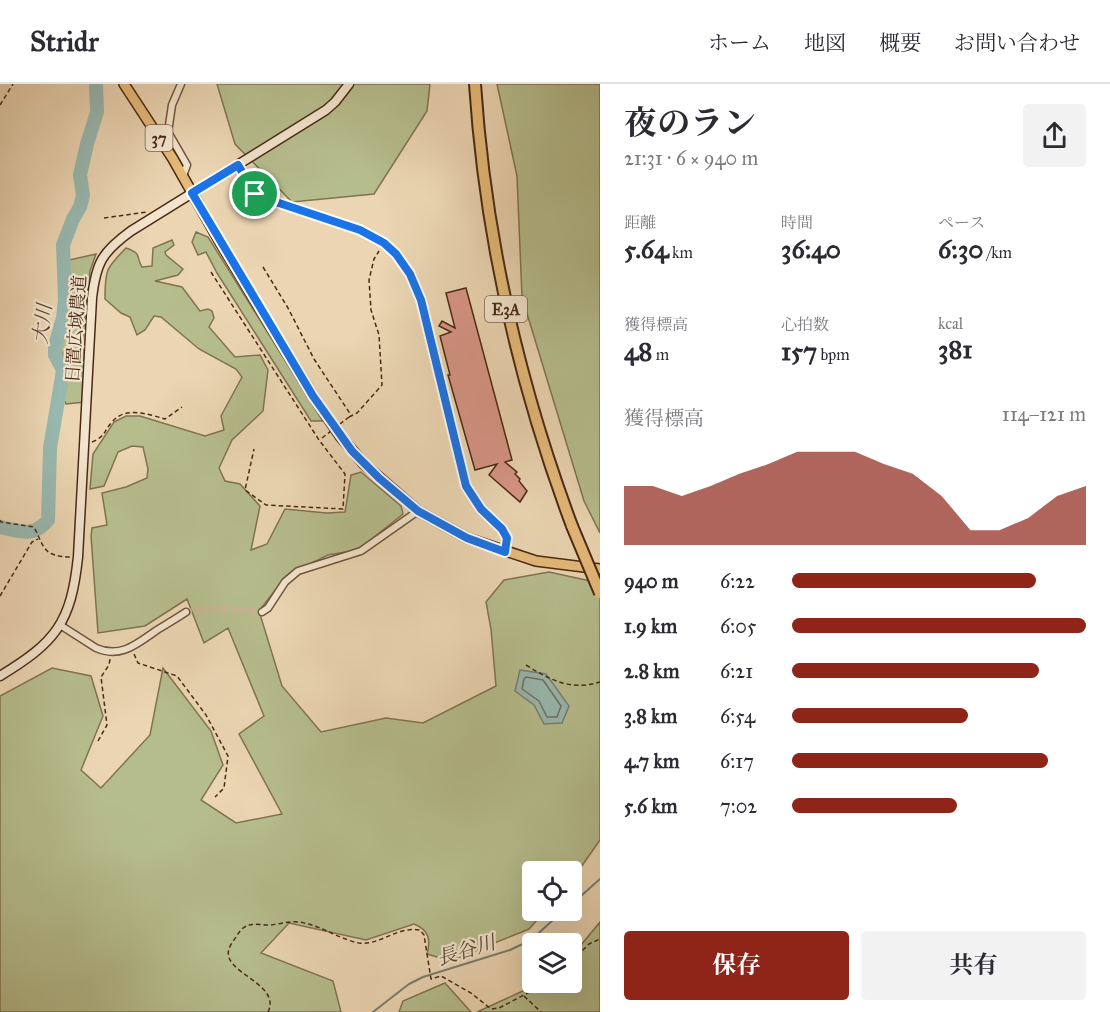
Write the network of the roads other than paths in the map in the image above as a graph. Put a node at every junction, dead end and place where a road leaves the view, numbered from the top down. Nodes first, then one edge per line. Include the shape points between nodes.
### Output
1 (124, 84) edge
2 (181, 84) edge
3 (349, 84) edge
4 (475, 84) edge
5 (238, 165) junction
6 (183, 176) junction
7 (192, 193) junction
8 (418, 511) junction
9 (505, 552) junction
10 (600, 569) edge
11 (600, 593) edge
12 (186, 612) tunnel mouth
13 (262, 612) dead end
14 (60, 625) junction
15 (0, 676) edge

1 - 6 main road, 37
2 - 6 street via 172,105 168,132 187,165
3 - 5 street, 日置広域農道 via 326,110
4 - 11 highway, E3A, bridge via 486,198 507,311 538,429
5 - 7 street, 日置広域農道
5 - 9 street via 255,194 360,230 384,243 410,274 421,300 466,486 481,509 502,529 507,538
6 - 7 main road, 37
7 - 8 main road, 37 via 335,429 364,464
7 - 14 street, 日置広域農道 via 113,244 104,253 96,272 75,588
8 - 9 main road, 37 via 467,538
8 - 13 street via 355,554 298,571
9 - 10 main road, 37 via 536,561
12 - 14 street via 131,648 112,652 96,648
14 - 15 street, 日置広域農道 via 36,653

